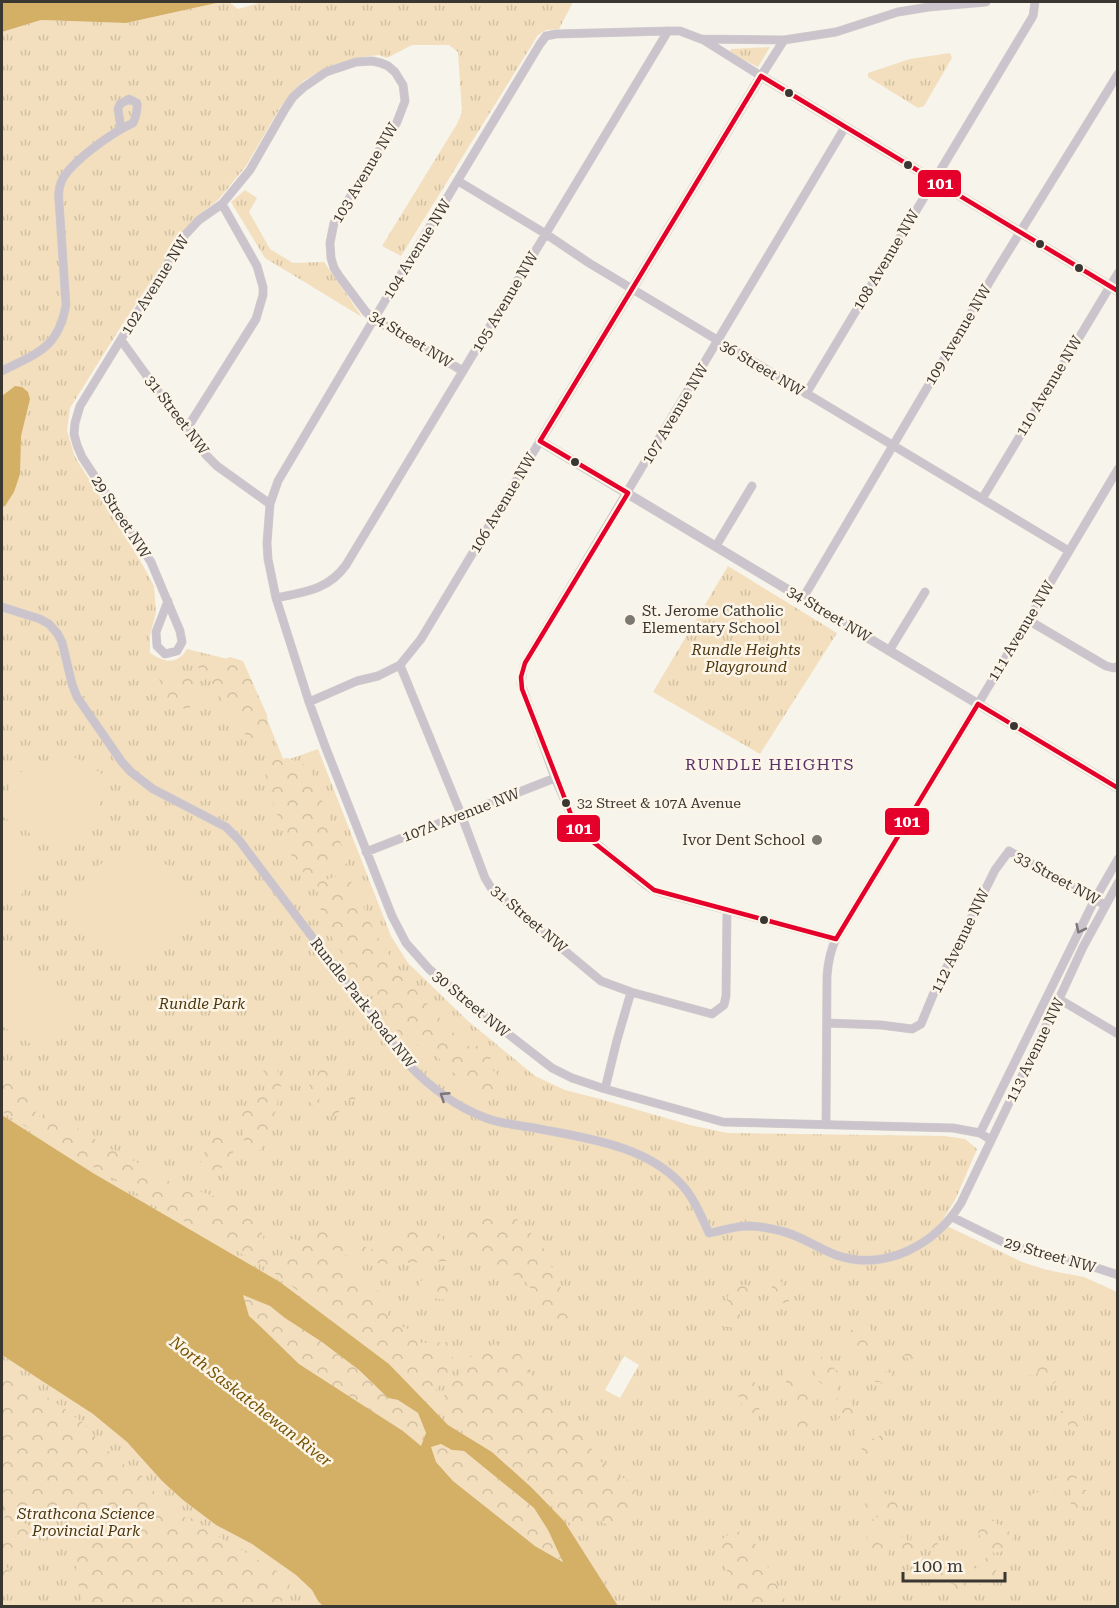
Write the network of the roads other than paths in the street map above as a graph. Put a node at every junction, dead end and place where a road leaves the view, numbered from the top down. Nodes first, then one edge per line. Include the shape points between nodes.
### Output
1 (986, 2) edge
2 (1035, 2) edge
3 (668, 31) junction
4 (701, 39) junction
5 (784, 40) junction
6 (395, 72) joint
7 (1118, 74) edge
8 (761, 76) junction
9 (845, 127) junction
10 (121, 128) dead end
11 (934, 180) junction
12 (458, 181) junction
13 (222, 204) junction
14 (1020, 232) junction
15 (546, 234) junction
16 (1118, 273) edge
17 (339, 276) joint
18 (632, 289) junction
19 (1113, 289) edge
20 (374, 319) junction
21 (121, 339) junction
22 (718, 341) junction
23 (2, 371) edge
24 (463, 371) junction
25 (806, 394) junction
26 (186, 430) junction
27 (74, 434) joint
28 (540, 441) junction
29 (893, 446) junction
30 (1118, 469) edge
31 (752, 486) dead end
32 (628, 493) junction
33 (982, 499) junction
34 (270, 504) junction
35 (716, 546) junction
36 (1069, 551) junction
37 (925, 592) dead end
38 (276, 598) junction
39 (803, 598) junction
40 (168, 601) junction
41 (2, 607) edge
42 (1028, 620) junction
43 (889, 651) junction
44 (400, 665) junction
45 (1116, 667) edge
46 (309, 702) junction
47 (978, 704) junction
48 (555, 778) junction
49 (1118, 788) edge
50 (461, 814) junction
51 (1009, 851) joint
52 (366, 852) junction
53 (1118, 859) edge
54 (1118, 883) edge
55 (1095, 899) junction
56 (1105, 905) junction
57 (727, 910) junction
58 (836, 939) junction
59 (631, 992) junction
60 (1059, 999) junction
61 (827, 1023) junction
62 (1118, 1034) edge
63 (605, 1089) junction
64 (826, 1125) junction
65 (980, 1133) junction
66 (991, 1140) junction
67 (952, 1217) junction
68 (1118, 1275) edge

1 - 5 street via 898,12 836,32
2 - 11 street, 108 Avenue NW via 1033,15
3 - 4 street
3 - 12 street, 104 Avenue NW via 546,36
3 - 15 street, 105 Avenue NW
4 - 5 street
4 - 8 street
5 - 8 street, 106 Avenue NW
6 - 13 street, 102 Avenue NW via 381,63 364,61 326,72 304,87 285,109 250,170
6 - 17 street, 103 Avenue NW via 403,85 405,101 397,122 334,223 331,258
7 - 14 street, 109 Avenue NW
8 - 9 street
8 - 18 street, 106 Avenue NW
9 - 11 street
9 - 22 street, 107 Avenue NW
10 - 23 street via 69,171 58,192 66,305 62,324 45,348
11 - 14 street
11 - 25 street, 108 Avenue NW
12 - 15 street, 36 Street NW
12 - 20 street, 104 Avenue NW
13 - 21 street, 102 Avenue NW via 186,235
13 - 26 street via 257,266 263,295 256,319
14 - 19 street
14 - 29 street, 109 Avenue NW
15 - 18 street, 36 Street NW
15 - 24 street, 105 Avenue NW
16 - 19 street, 110 Avenue NW
17 - 20 street, 34 Street NW
18 - 22 street, 36 Street NW
18 - 28 street, 106 Avenue NW
19 - 33 street, 110 Avenue NW
20 - 24 street, 34 Street NW
20 - 34 street, 104 Avenue NW via 286,466
21 - 26 street, 31 Street NW
21 - 27 street, 102 Avenue NW via 80,406
22 - 25 street, 36 Street NW
22 - 32 street, 107 Avenue NW
24 - 38 street, 105 Avenue NW via 340,573 311,591
25 - 29 street, 36 Street NW
26 - 34 street, 31 Street NW via 217,466
27 - 40 street, 29 Street NW via 82,457 151,562
28 - 32 street, 34 Street NW
28 - 44 street, 106 Avenue NW via 421,639
29 - 33 street, 36 Street NW
29 - 39 street, 109 Avenue NW
30 - 36 street, 111 Avenue NW
31 - 35 street
32 - 35 street, 34 Street NW
32 - 48 street, 107 Avenue NW via 523,670 522,689
33 - 36 street, 36 Street NW
34 - 38 street, 30 Street NW via 268,559
35 - 39 street, 34 Street NW
36 - 42 street, 111 Avenue NW
37 - 43 street
38 - 46 street, 30 Street NW
39 - 43 street, 34 Street NW
40 - 40 street, 29 Street NW via 182,642 177,651 165,654 157,646 156,632
67 -> 41 street, Rundle Park Road NW via 913,1248 870,1260 834,1254 768,1228 744,1226 709,1233 681,1184 644,1158 604,1142 487,1119 447,1098 408,1064 239,840 226,827 153,789 122,762 77,697 62,642 49,624
42 - 45 street via 1106,666
42 - 47 street, 111 Avenue NW
43 - 47 street, 34 Street NW
44 - 46 street, 106 Avenue NW
44 - 50 street, 31 Street NW
46 - 52 street, 30 Street NW
47 - 49 street, 34 Street NW
47 - 58 street, 111 Avenue NW
48 - 50 street, 107A Avenue NW
48 - 57 street via 579,829 646,885
50 - 52 street, 107A Avenue NW
50 - 59 street, 31 Street NW via 493,891 602,981
51 - 55 street, 33 Street NW
51 - 61 street, 112 Avenue NW via 995,870 921,1024 912,1029
52 - 63 street, 30 Street NW via 396,926 420,960 543,1062 572,1078
53 - 55 street, 113 Avenue NW
54 - 56 street, 113 Avenue NW
55 - 56 street, 33 Street NW
55 -> 65 street, 113 Avenue NW
56 - 60 street, 113 Avenue NW
57 - 58 street
57 - 59 street, 31 Street NW via 724,1005 712,1014 704,1013
58 - 61 street, 111 Avenue NW via 828,961
59 - 63 street
60 - 62 street
60 - 66 street, 113 Avenue NW
61 - 64 street, 111 Avenue NW
63 - 64 street, 30 Street NW via 723,1122
64 - 65 street, 30 Street NW via 952,1128
65 - 66 street, 30 Street NW
66 - 67 street, 113 Avenue NW
67 - 68 street, 29 Street NW via 1011,1246

